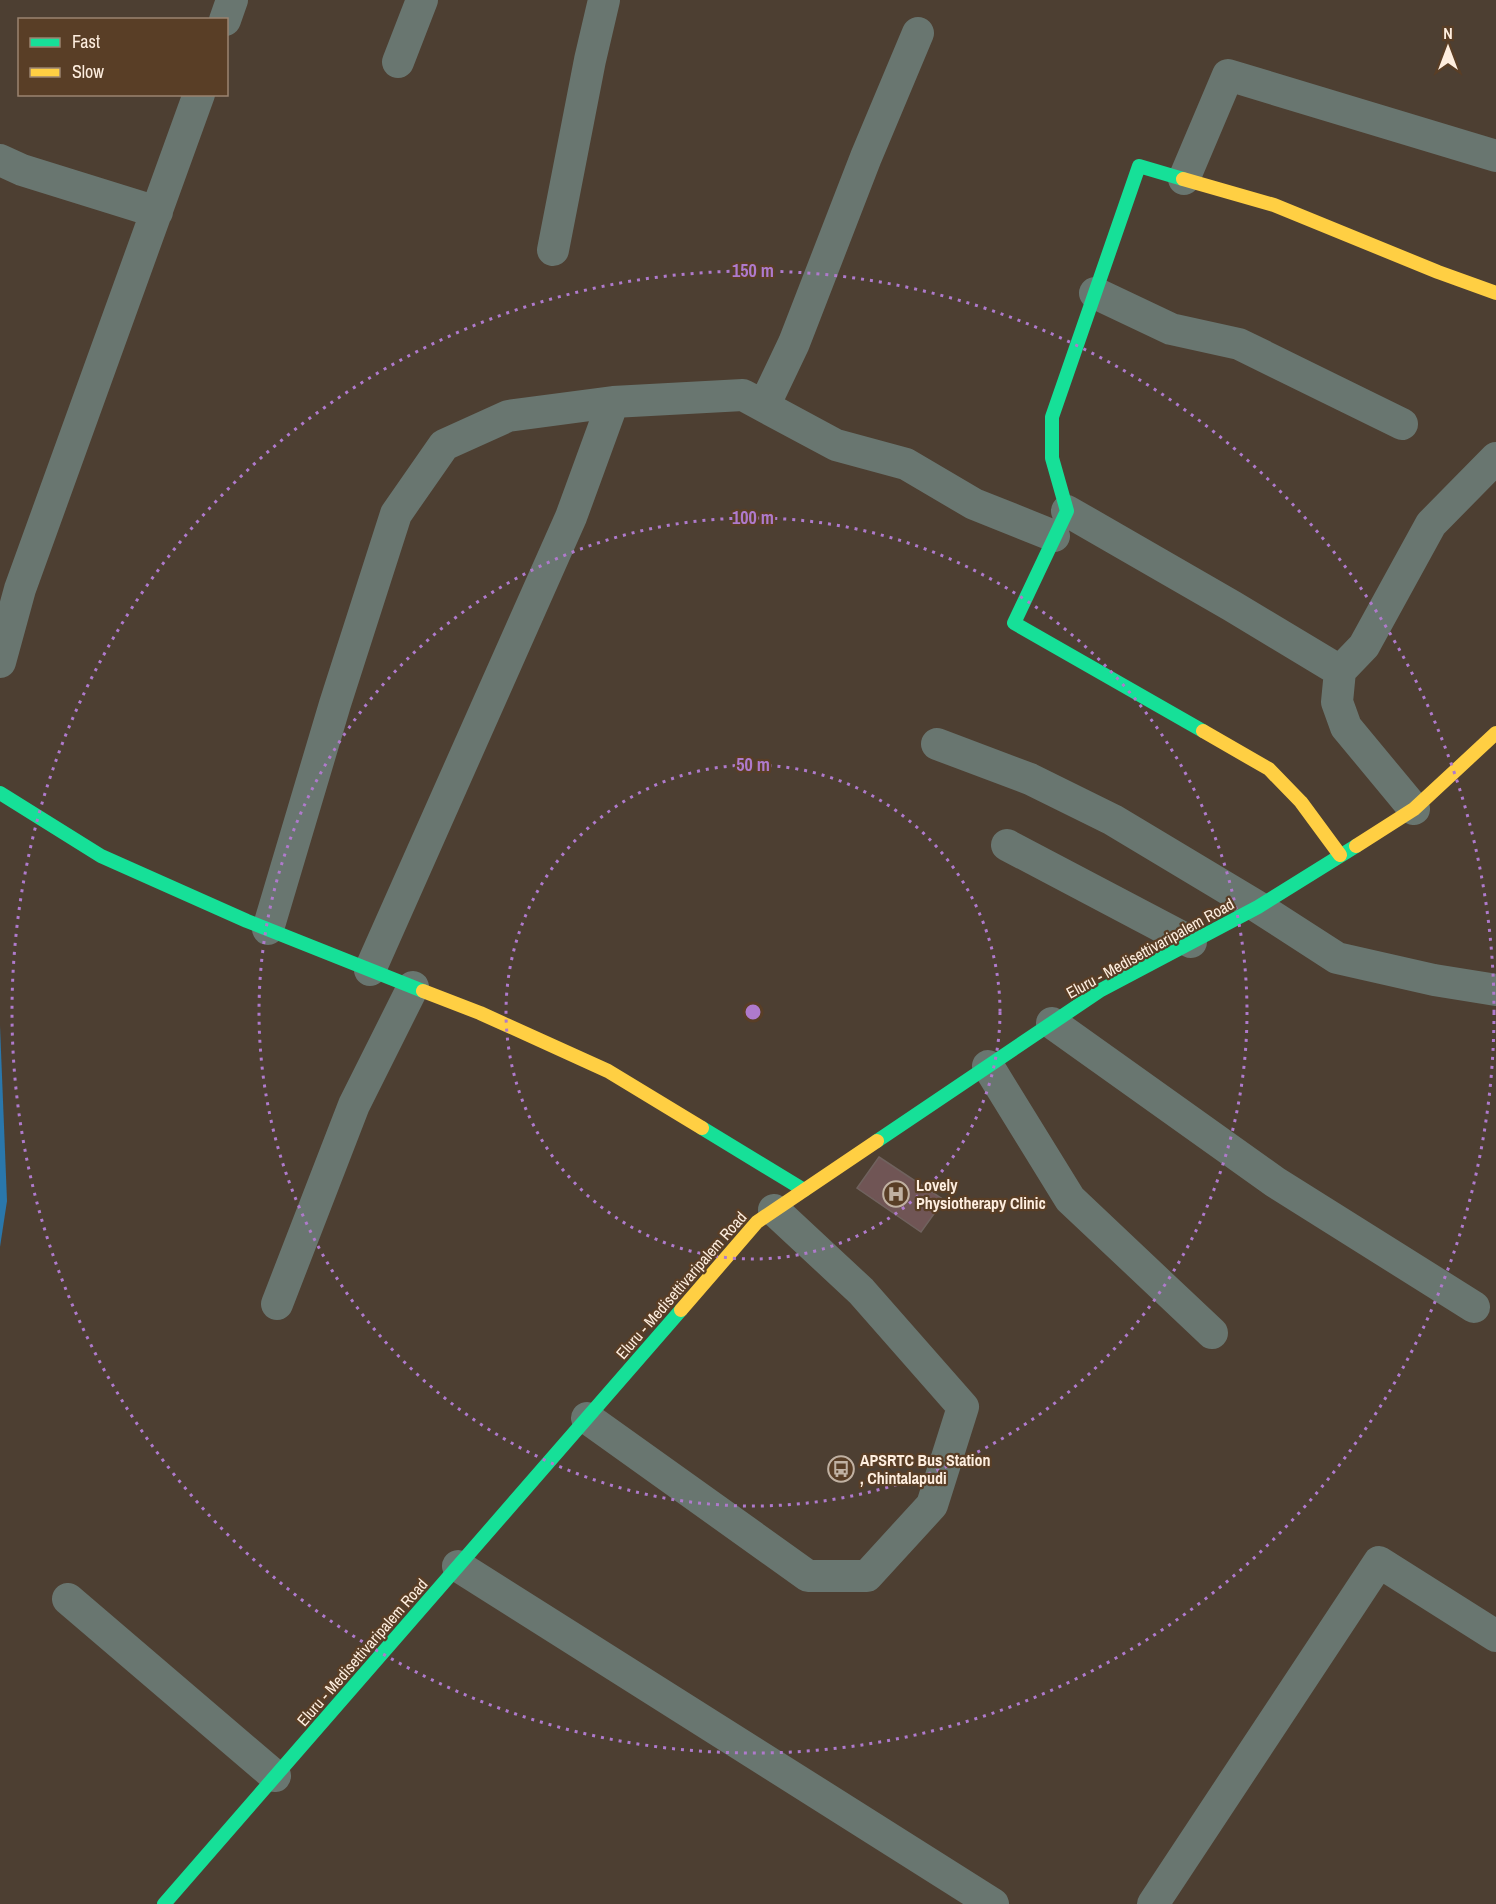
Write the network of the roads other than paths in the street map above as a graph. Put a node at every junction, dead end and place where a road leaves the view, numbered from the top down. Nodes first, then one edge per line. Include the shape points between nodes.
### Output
1 (232, 0) edge
2 (423, 0) edge
3 (604, 0) edge
4 (226, 18) edge
5 (918, 33) dead end
6 (398, 62) dead end
7 (197, 96) edge
8 (1496, 156) edge
9 (0, 160) edge
10 (1184, 179) junction
11 (157, 212) junction
12 (553, 250) dead end
13 (1095, 292) junction
14 (1496, 293) edge
15 (613, 402) junction
16 (764, 406) junction
17 (1402, 424) dead end
18 (1496, 458) edge
19 (1061, 523) junction
20 (0, 662) edge
21 (1340, 671) junction
22 (1496, 733) edge
23 (937, 744) dead end
24 (0, 794) edge
25 (1414, 809) junction
26 (1007, 845) dead end
27 (1340, 855) junction
28 (1258, 907) junction
29 (268, 929) junction
30 (1191, 942) junction
31 (370, 970) junction
32 (413, 987) junction
33 (1496, 990) edge
34 (1052, 1023) junction
35 (988, 1066) junction
36 (804, 1190) junction
37 (774, 1210) junction
38 (277, 1304) dead end
39 (1474, 1307) dead end
40 (1212, 1333) dead end
41 (587, 1418) junction
42 (458, 1566) junction
43 (68, 1599) dead end
44 (1496, 1636) edge
45 (275, 1776) junction
46 (164, 1904) edge
47 (993, 1904) edge
48 (1153, 1904) edge

1 - 4 street
2 - 6 street
3 - 12 street
5 - 16 street via 794,343
7 - 11 street
8 - 10 street via 1228,75
9 - 11 street
10 - 13 street via 1139,166
10 - 14 street via 1274,204
11 - 20 street via 20,589
13 - 17 street via 1171,329 1239,344
13 - 19 street via 1052,417 1052,458
15 - 16 street via 743,395
15 - 29 street via 508,416 444,445 396,514
15 - 31 street via 571,517
16 - 19 street via 836,445 906,464 974,504
18 - 21 street via 1431,524 1364,646
19 - 21 street
19 - 27 street via 1014,623 1269,769 1301,802
21 - 25 street via 1337,702 1346,727
22 - 25 street, Eluru - Medisettivaripalem Road
23 - 28 street via 1030,779 1113,820
24 - 29 street via 101,856
25 - 27 street, Eluru - Medisettivaripalem Road
26 - 30 street
27 - 28 street, Eluru - Medisettivaripalem Road
28 - 30 street, Eluru - Medisettivaripalem Road
28 - 33 street via 1337,958
29 - 31 street
30 - 34 street, Eluru - Medisettivaripalem Road via 1101,990
31 - 32 street
32 - 36 street via 608,1071
32 - 38 street via 354,1105
34 - 35 street, Eluru - Medisettivaripalem Road
34 - 39 street via 1275,1182
35 - 36 street, Eluru - Medisettivaripalem Road
35 - 40 street via 1070,1199
36 - 37 street, Eluru - Medisettivaripalem Road
37 - 41 street, Eluru - Medisettivaripalem Road via 757,1222
37 - 41 street via 861,1291 963,1407 932,1505 867,1576 808,1576
41 - 42 street, Eluru - Medisettivaripalem Road
42 - 45 street, Eluru - Medisettivaripalem Road
42 - 47 street
43 - 45 street
44 - 48 street via 1379,1562
45 - 46 street, Eluru - Medisettivaripalem Road

